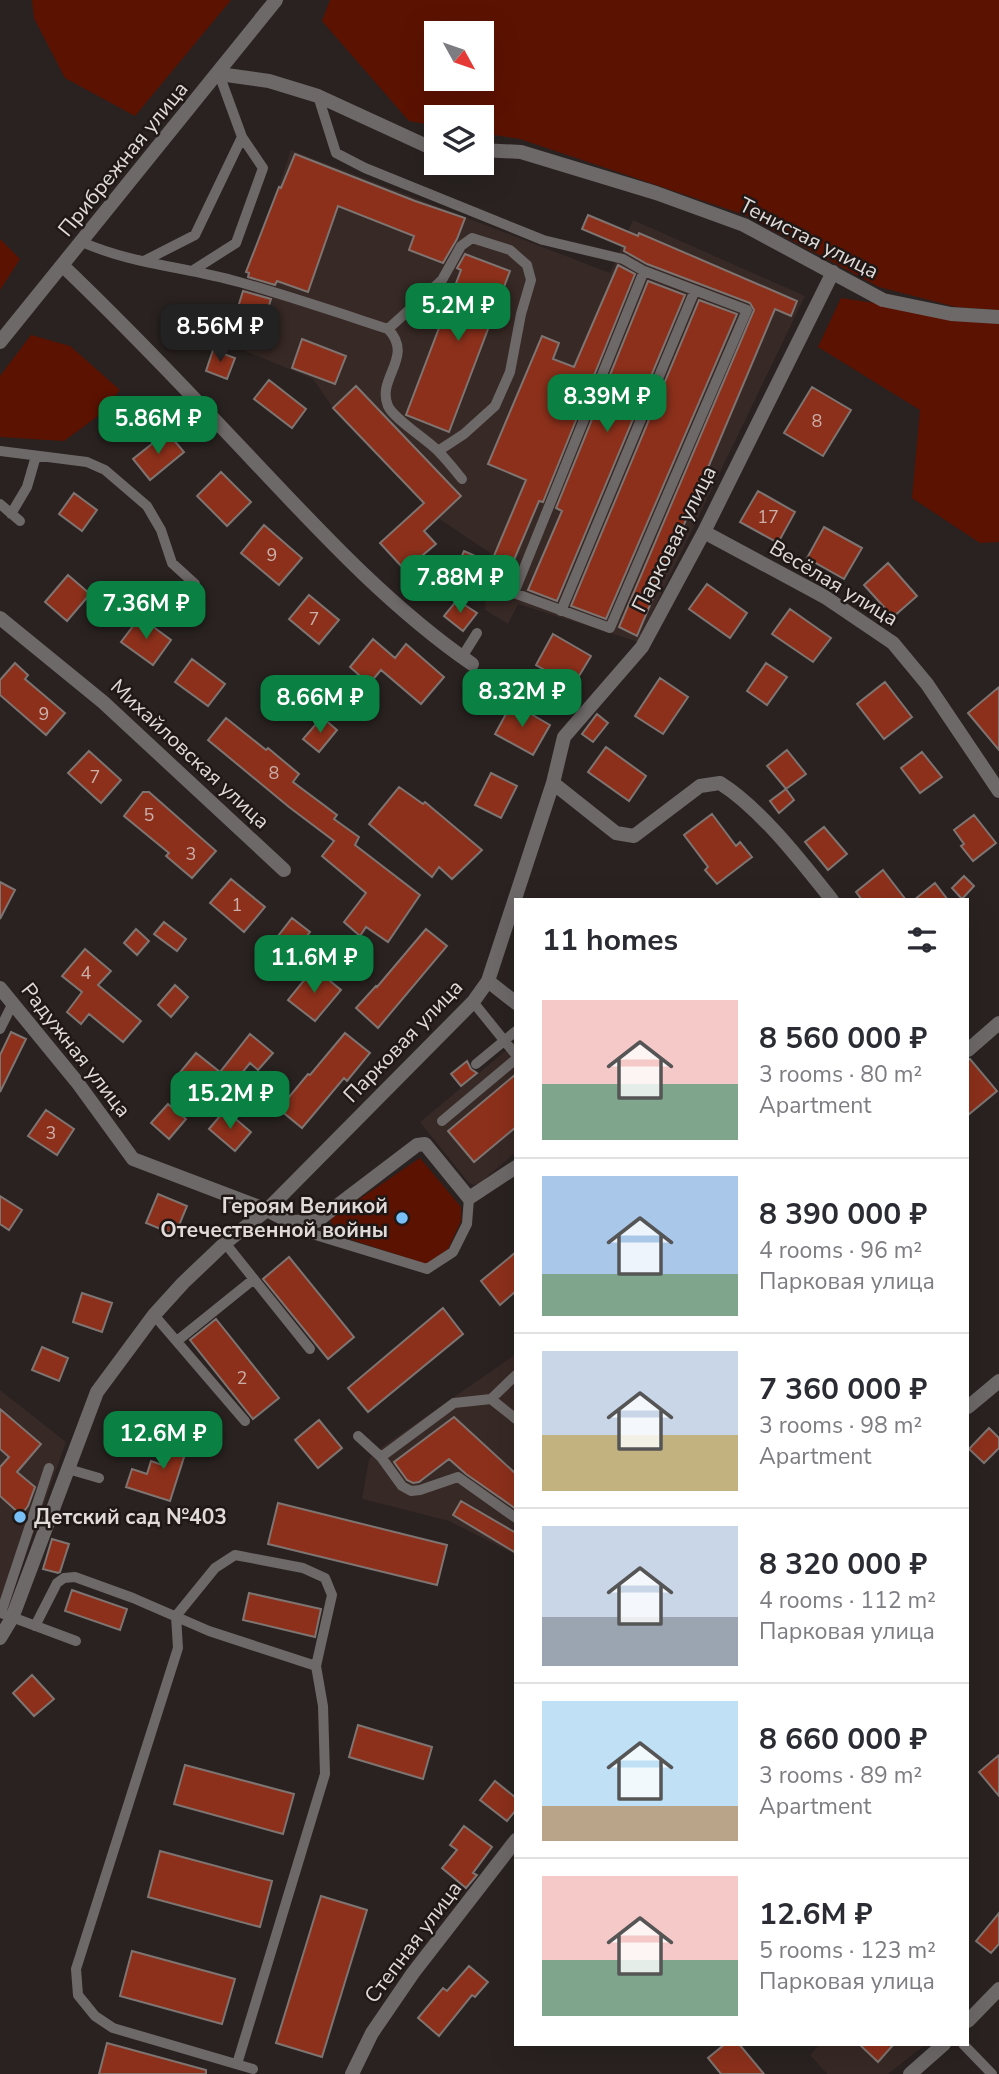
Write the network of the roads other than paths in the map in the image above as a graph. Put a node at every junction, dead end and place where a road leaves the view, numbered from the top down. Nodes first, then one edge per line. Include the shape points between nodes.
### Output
1 (276, 0) edge
2 (219, 74) junction
3 (318, 96) junction
4 (242, 137) junction
5 (424, 145) edge
6 (494, 151) edge
7 (82, 242) junction
8 (144, 261) junction
9 (63, 266) junction
10 (192, 271) junction
11 (644, 271) junction
12 (834, 272) junction
13 (695, 290) junction
14 (999, 317) edge
15 (388, 329) junction
16 (0, 342) edge
17 (438, 450) junction
18 (0, 451) edge
19 (36, 456) junction
20 (462, 479) dead end
21 (0, 504) edge
22 (704, 532) junction
23 (195, 584) dead end
24 (561, 611) junction
25 (0, 618) edge
26 (477, 634) dead end
27 (467, 661) joint
28 (554, 783) junction
29 (999, 791) edge
30 (284, 870) dead end
31 (516, 898) edge
32 (830, 898) edge
33 (514, 903) edge
34 (488, 981) junction
35 (0, 988) edge
36 (514, 1001) edge
37 (472, 1002) junction
38 (13, 1003) junction
39 (999, 1023) edge
40 (0, 1029) edge
41 (514, 1033) edge
42 (504, 1041) junction
43 (969, 1049) edge
44 (514, 1054) edge
45 (514, 1059) edge
46 (476, 1064) dead end
47 (442, 1121) dead end
48 (514, 1168) edge
49 (469, 1198) junction
50 (267, 1210) junction
51 (290, 1222) junction
52 (225, 1243) junction
53 (254, 1279) junction
54 (154, 1315) junction
55 (177, 1341) junction
56 (310, 1349) dead end
57 (514, 1377) edge
58 (999, 1381) edge
59 (491, 1399) junction
60 (969, 1406) edge
61 (514, 1417) edge
62 (245, 1421) dead end
63 (358, 1436) dead end
64 (381, 1457) junction
65 (49, 1468) dead end
66 (68, 1469) junction
67 (99, 1479) dead end
68 (514, 1517) edge
69 (176, 1616) junction
70 (12, 1618) junction
71 (35, 1626) junction
72 (0, 1638) edge
73 (76, 1641) dead end
74 (316, 1666) junction
75 (514, 1843) edge
76 (999, 1989) edge
77 (969, 2020) edge
78 (942, 2046) edge
79 (965, 2046) edge
80 (237, 2064) junction
81 (253, 2069) dead end
82 (352, 2074) edge
83 (910, 2074) edge
84 (992, 2074) edge

1 - 2 street, Прибрежная улица
2 - 3 street via 269,81
2 - 4 lane
2 - 7 street, Прибрежная улица
3 - 5 street
3 - 11 lane via 336,153 543,240 623,259
4 - 8 lane via 195,235
4 - 10 lane via 263,168 236,243
6 - 12 street, Тенистая улица via 520,152 656,193 744,225
7 - 8 lane
7 - 9 street, Прибрежная улица
8 - 10 lane
9 - 16 street, Прибрежная улица
9 - 27 street via 371,582
10 - 15 lane
11 - 13 lane
11 - 24 lane via 514,593
12 - 14 street, Тенистая улица via 883,300 950,314
12 - 22 street, Парковая улица
13 - 24 lane
13 - 24 lane via 747,310 610,628
15 - 17 lane via 397,338 399,351 385,394 389,409
15 - 17 lane via 442,280 461,246 472,238 510,250 527,265 531,280 510,372 495,406
17 - 20 lane
18 - 19 lane
19 - 21 lane via 16,517
19 - 23 lane via 87,461 105,470 147,506 173,563
22 - 28 street, Парковая улица via 642,647 564,737
22 - 29 street, Весёлая улица via 825,597 892,643 928,684
25 - 30 street, Михайловская улица via 103,702
26 - 27 lane
28 - 31 street, Парковая улица
28 - 32 street via 616,833 634,836 700,786 720,783 736,793 794,853
33 - 34 street, Парковая улица
34 - 36 street
34 - 37 street, Парковая улица
35 - 38 street, Радужная улица
37 - 42 lane
37 - 50 street, Парковая улица
38 - 40 lane
38 - 50 street, Радужная улица via 133,1159
39 - 43 street
41 - 42 lane
42 - 44 lane
42 - 46 lane
45 - 47 lane
48 - 49 street
49 - 51 street via 425,1144 417,1145 317,1221
49 - 51 lane via 467,1224 453,1252 427,1269 309,1233
50 - 51 street, Радужная улица
50 - 52 street, Парковая улица
52 - 53 lane
52 - 54 street, Парковая улица
53 - 55 lane
53 - 56 lane
54 - 55 lane
54 - 66 street, Парковая улица via 97,1392
55 - 62 lane
57 - 59 lane
58 - 60 street
59 - 61 lane
59 - 64 lane via 454,1403
63 - 64 lane
64 - 68 lane via 411,1491 458,1478
65 - 70 lane via 3,1604 1,1613
66 - 67 lane
66 - 70 street, Парковая улица
69 - 71 lane via 87,1581 64,1577 51,1592
69 - 74 lane
69 - 74 lane via 215,1568 235,1555 303,1568 325,1578 332,1595
69 - 80 lane via 178,1648 76,1969 78,1995 95,2016 113,2028
70 - 71 lane
70 - 72 street, Парковая улица
71 - 73 lane
74 - 80 lane via 323,1706 325,1774
75 - 82 street, Степная улица via 412,1973
76 - 77 street
78 - 83 street
79 - 84 lane
80 - 81 lane

